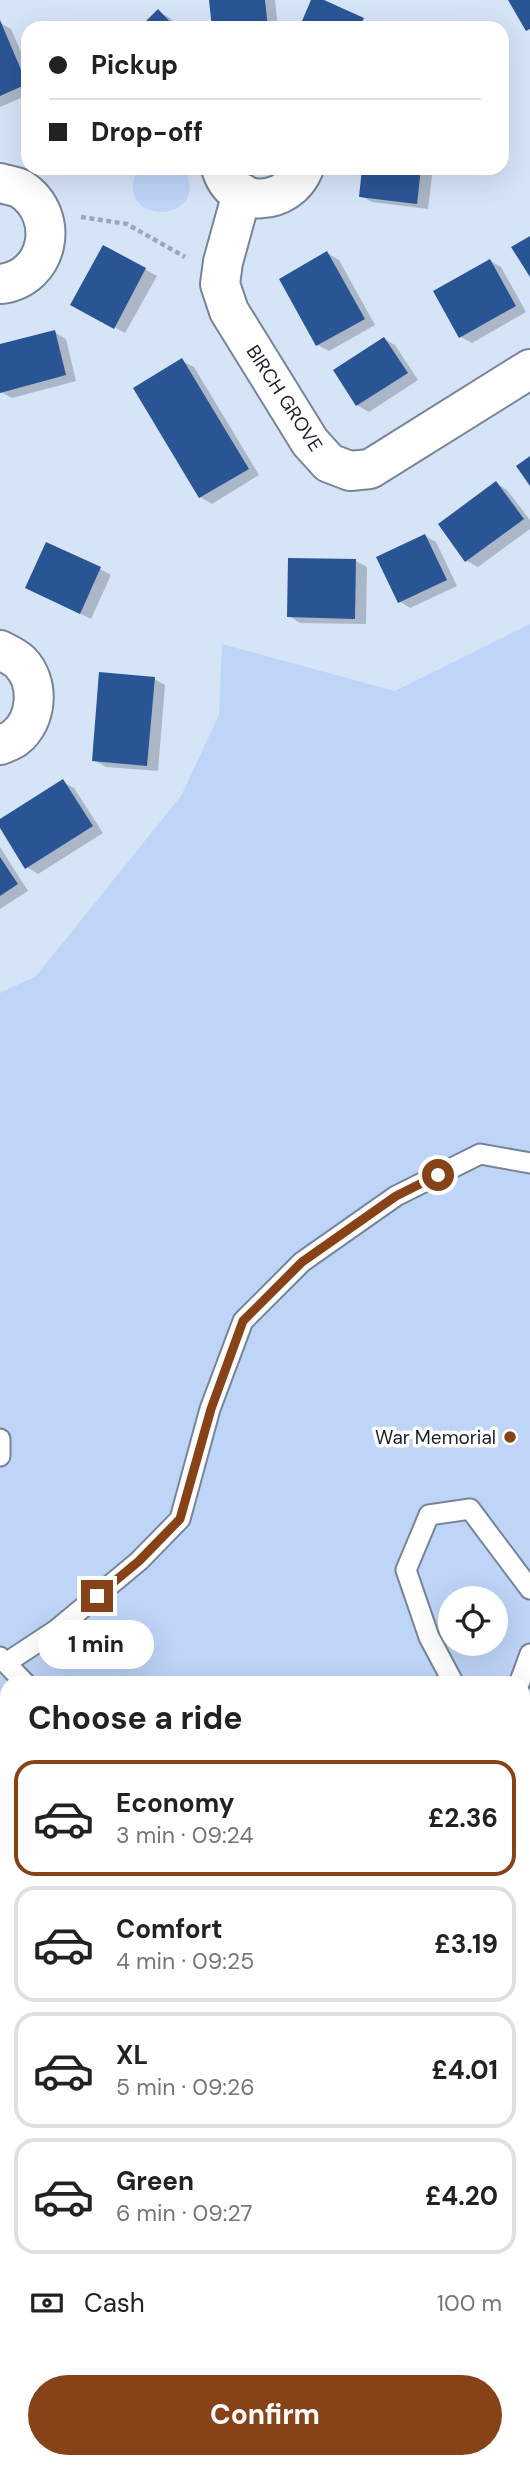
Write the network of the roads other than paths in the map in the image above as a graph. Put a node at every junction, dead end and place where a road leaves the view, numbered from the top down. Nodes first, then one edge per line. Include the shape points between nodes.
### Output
1 (301, 175) edge
2 (231, 181) edge
3 (0, 183) edge
4 (0, 284) edge
5 (530, 369) edge
6 (0, 650) edge
7 (0, 745) edge
8 (530, 1163) edge
9 (0, 1439) edge
10 (0, 1456) edge
11 (530, 1589) edge
12 (530, 1654) edge
13 (3, 1660) edge
14 (18, 1676) edge
15 (450, 1676) edge
16 (522, 1676) edge

1 - 2 street, BIRCH GROVE via 286,192 269,199 251,198
2 - 5 street, BIRCH GROVE via 220,284 229,311 310,442 329,464 349,471 370,469
3 - 4 street via 19,188 36,202 45,220 46,242 39,261 24,276
6 - 7 street via 20,662 31,680 34,701 29,721 16,737
8 - 13 lane via 480,1154 396,1196 302,1262 243,1321 211,1409 180,1519 139,1561 56,1630
9 - 10 lane
11 - 15 lane via 470,1509 429,1515 406,1570 429,1637
12 - 16 lane
13 - 14 lane

